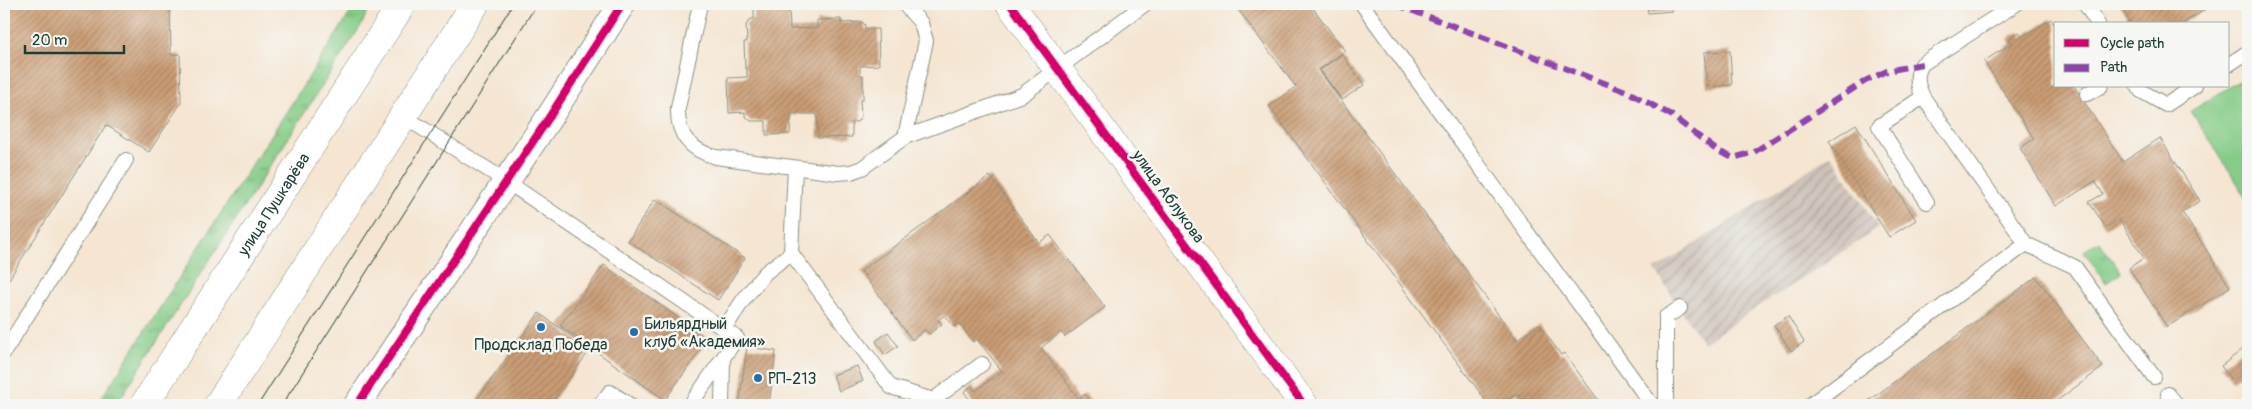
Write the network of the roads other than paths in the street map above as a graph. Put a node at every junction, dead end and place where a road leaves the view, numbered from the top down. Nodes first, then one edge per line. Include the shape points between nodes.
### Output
1 (402, 4) edge
2 (474, 4) edge
3 (622, 4) edge
4 (700, 4) edge
5 (904, 4) edge
6 (1010, 4) edge
7 (1145, 4) edge
8 (1362, 4) edge
9 (2016, 4) edge
10 (2085, 4) edge
11 (2097, 22) edge
12 (2248, 52) edge
13 (2230, 64) edge
14 (1059, 69) junction
15 (2098, 88) edge
16 (2139, 88) edge
17 (2192, 88) edge
18 (2088, 94) dead end
19 (1923, 96) junction
20 (403, 116) junction
21 (905, 137) junction
22 (126, 160) dead end
23 (795, 168) junction
24 (506, 182) junction
25 (1927, 202) dead end
26 (2026, 244) junction
27 (791, 253) junction
28 (1680, 308) dead end
29 (724, 329) junction
30 (4, 352) edge
31 (723, 358) junction
32 (982, 364) dead end
33 (2154, 377) dead end
34 (2168, 394) dead end
35 (935, 403) edge
36 (144, 405) edge
37 (218, 405) edge
38 (357, 405) edge
39 (600, 405) edge
40 (630, 405) edge
41 (690, 405) edge
42 (722, 405) edge
43 (1304, 405) edge
44 (1652, 405) edge
45 (1666, 405) edge
46 (1810, 405) edge
47 (2177, 405) edge

1 - 36 main road, улица Пушкарёва
2 - 20 main road
3 - 24 street
4 - 23 lane via 678,108 680,132 704,154
5 - 21 lane via 921,23 926,41
6 - 14 main road, улица Аблукова
7 - 14 lane
8 - 44 lane
9 - 19 lane via 1922,64 1916,74
10 - 11 lane
12 - 13 lane
14 - 21 lane via 1022,96
14 - 43 main road, улица Аблукова
15 - 18 lane
16 - 17 lane via 2166,105
19 - 25 lane via 1879,126
19 - 26 lane
20 - 24 lane
20 - 37 main road
21 - 23 lane via 851,172
22 - 30 lane
23 - 27 lane
24 - 29 lane
24 - 38 street
26 - 33 lane via 2075,267
26 - 46 lane
27 - 29 lane via 765,273
27 - 35 lane via 891,387
28 - 45 lane via 1666,317
29 - 31 lane via 736,338
31 - 41 lane
31 - 42 lane
32 - 35 lane
34 - 47 lane
39 - 40 lane via 610,392

